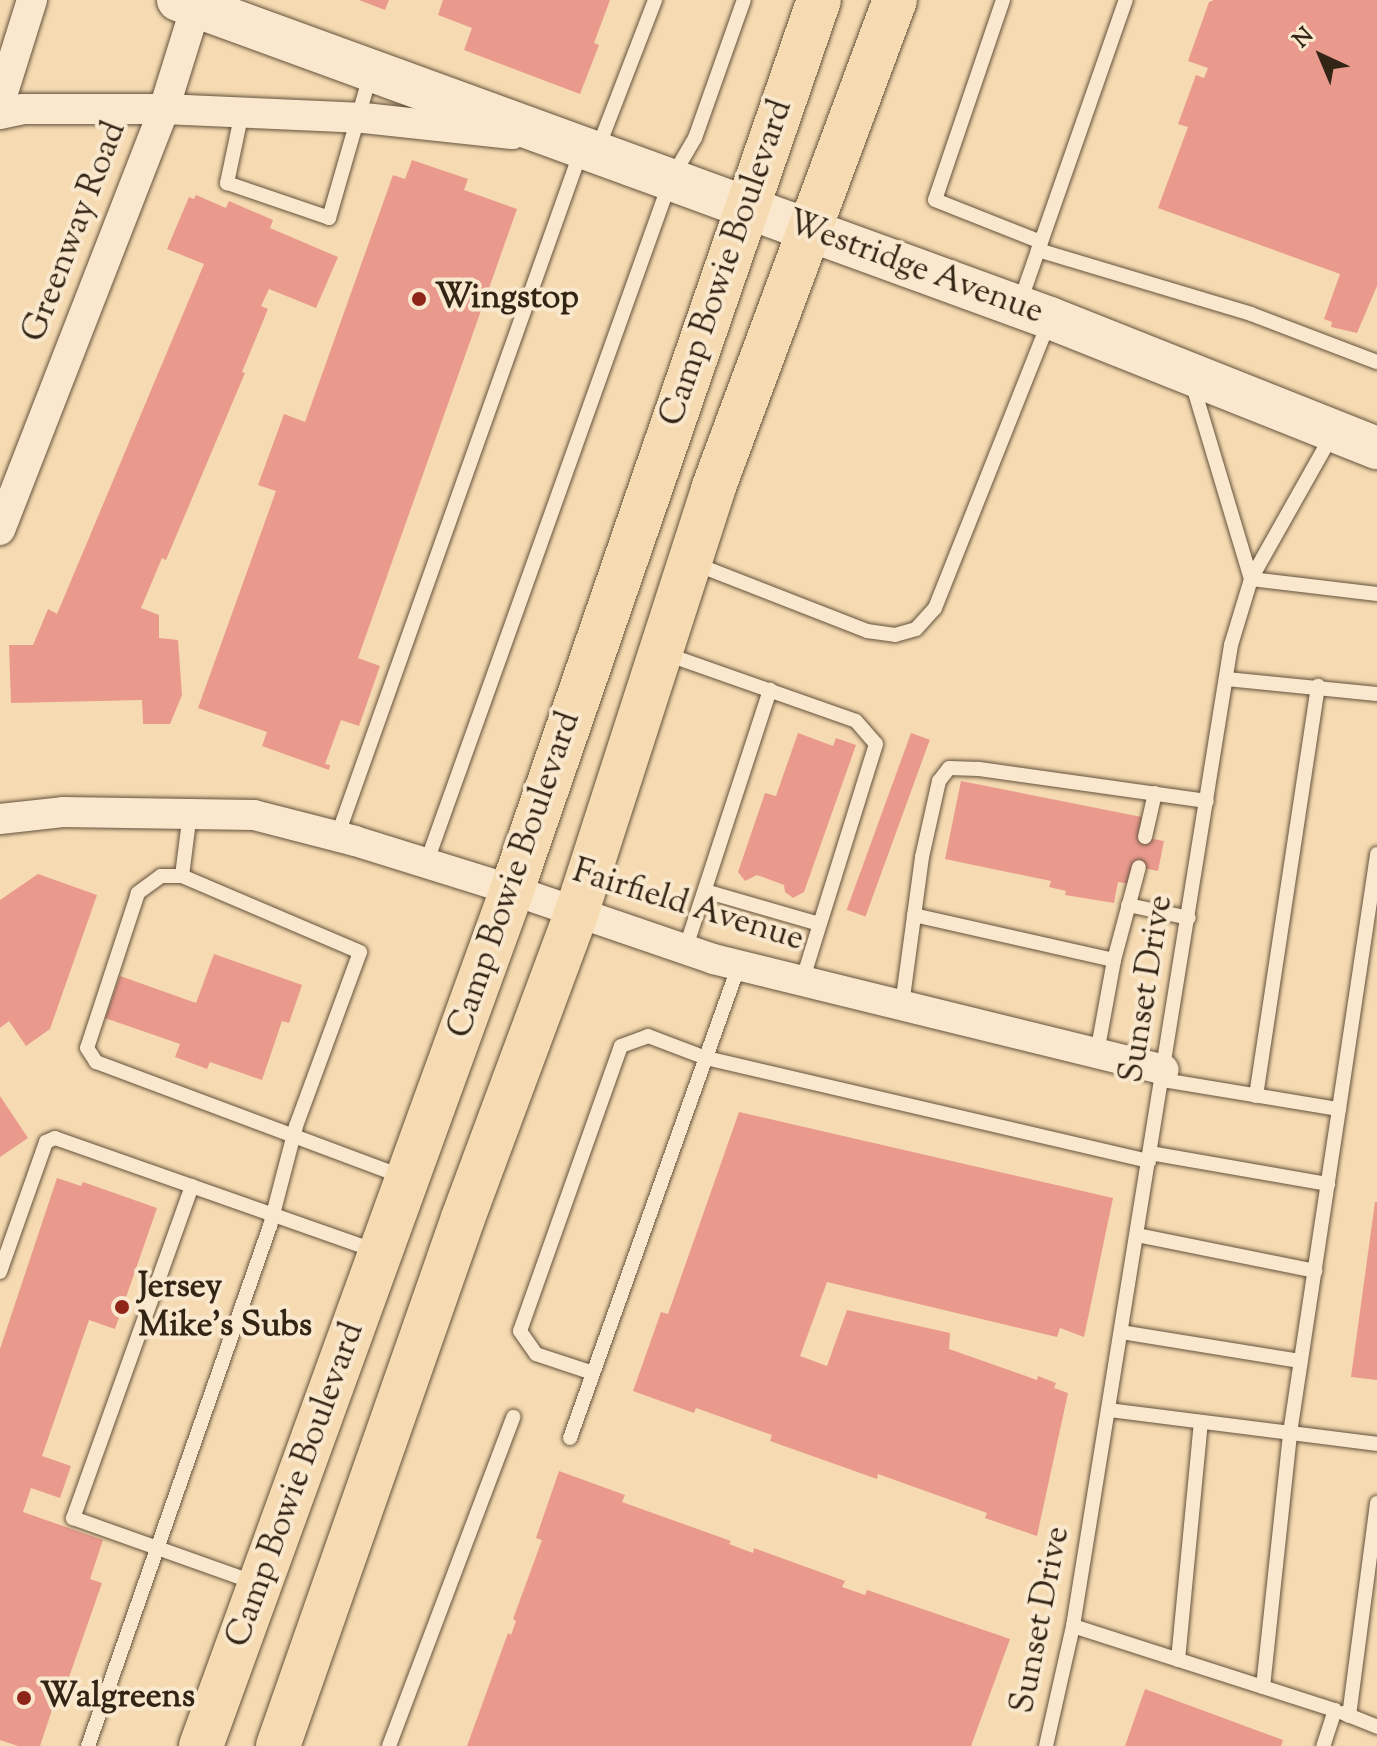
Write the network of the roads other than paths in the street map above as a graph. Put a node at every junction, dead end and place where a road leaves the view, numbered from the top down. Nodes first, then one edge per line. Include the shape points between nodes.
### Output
1 (32, 0) edge
2 (655, 0) edge
3 (744, 0) edge
4 (819, 0) edge
5 (895, 0) edge
6 (1003, 0) edge
7 (1126, 0) edge
8 (191, 2) edge
9 (371, 70) junction
10 (0, 102) edge
11 (164, 109) junction
12 (242, 112) junction
13 (0, 114) edge
14 (361, 118) junction
15 (580, 146) junction
16 (671, 179) junction
17 (745, 206) junction
18 (810, 230) junction
19 (1040, 246) junction
20 (1034, 312) junction
21 (1377, 362) edge
22 (1188, 370) junction
23 (1334, 431) junction
24 (1377, 448) edge
25 (0, 530) edge
26 (689, 561) junction
27 (1251, 579) junction
28 (1377, 594) edge
29 (659, 651) junction
30 (1226, 679) junction
31 (1318, 686) junction
32 (770, 690) junction
33 (1377, 694) edge
34 (1155, 793) junction
35 (1207, 801) junction
36 (190, 813) junction
37 (0, 819) edge
38 (337, 837) junction
39 (1145, 837) dead end
40 (1377, 854) edge
41 (426, 864) junction
42 (1139, 867) dead end
43 (182, 876) junction
44 (512, 890) junction
45 (705, 891) junction
46 (1128, 905) junction
47 (576, 914) junction
48 (914, 915) junction
49 (1189, 918) junction
50 (819, 924) junction
51 (685, 950) junction
52 (1114, 960) junction
53 (739, 965) junction
54 (802, 981) junction
55 (902, 1005) junction
56 (1097, 1053) junction
57 (706, 1058) junction
58 (1164, 1075) junction
59 (1256, 1096) junction
60 (1339, 1109) junction
61 (293, 1136) junction
62 (1150, 1157) junction
63 (407, 1178) junction
64 (1328, 1184) junction
65 (192, 1186) junction
66 (273, 1214) junction
67 (1137, 1235) junction
68 (380, 1252) junction
69 (1315, 1271) junction
70 (0, 1272) edge
71 (1121, 1332) junction
72 (1301, 1361) junction
73 (593, 1373) junction
74 (1109, 1410) junction
75 (513, 1417) dead end
76 (1201, 1422) junction
77 (1290, 1433) junction
78 (570, 1438) dead end
79 (1377, 1444) edge
80 (1377, 1503) edge
81 (156, 1550) junction
82 (260, 1584) junction
83 (1073, 1626) junction
84 (1178, 1660) junction
85 (1263, 1687) junction
86 (1342, 1713) junction
87 (1377, 1727) edge
88 (88, 1746) edge
89 (201, 1746) edge
90 (278, 1746) edge
91 (389, 1746) edge
92 (1046, 1746) edge
93 (1323, 1746) edge

1 - 10 street
2 - 15 lane
3 - 16 lane via 695,138
4 - 17 main road, Camp Bowie Boulevard
5 - 18 main road, Camp Bowie Boulevard
6 - 19 lane via 935,200
7 - 19 lane
8 - 9 street, Westridge Avenue
8 - 11 street
9 - 14 lane
9 - 15 street, Westridge Avenue
11 - 12 street, Greenway Road
11 - 13 street via 23,109
11 - 25 street, Greenway Road
12 - 14 street, Greenway Road
12 - 14 lane via 227,183 329,218
14 - 15 street, Greenway Road
15 - 16 street, Westridge Avenue
15 - 38 lane
16 - 17 street, Westridge Avenue
16 - 41 lane
17 - 18 street, Westridge Avenue
17 - 44 main road, Camp Bowie Boulevard
18 - 20 street, Westridge Avenue
18 - 26 main road, Camp Bowie Boulevard
19 - 20 lane
19 - 21 lane via 1251,314
20 - 22 street, Westridge Avenue
20 - 26 lane via 935,608 916,629 895,635 867,631
22 - 23 street, Westridge Avenue
22 - 27 lane
23 - 24 street, Westridge Avenue
23 - 27 lane, Sunset Drive
26 - 29 main road, Camp Bowie Boulevard
27 - 28 lane
27 - 30 lane, Sunset Drive
29 - 32 lane
29 - 47 main road, Camp Bowie Boulevard
30 - 31 lane
30 - 35 lane, Sunset Drive
31 - 33 lane
31 - 59 lane
32 - 45 lane
32 - 50 lane via 856,721 876,744
34 - 35 lane
34 - 39 lane
34 - 48 lane via 949,768 939,781
35 - 49 lane, Sunset Drive
36 - 37 street, Fairfield Avenue via 63,812
36 - 38 street, Fairfield Avenue via 254,815
36 - 43 lane
38 - 41 street, Fairfield Avenue
40 - 60 lane
41 - 44 street, Fairfield Avenue
42 - 46 lane
43 - 61 lane via 360,952
43 - 61 lane via 161,876 138,893 87,1048 96,1062
44 - 47 street, Fairfield Avenue
44 - 63 main road, Camp Bowie Boulevard
45 - 50 lane
45 - 51 lane
46 - 49 lane
46 - 52 lane
47 - 51 street, Fairfield Avenue
47 - 90 main road, Camp Bowie Boulevard via 457,1232
48 - 52 lane
48 - 55 lane
49 - 58 lane, Sunset Drive
50 - 54 lane
51 - 53 street, Fairfield Avenue
52 - 56 lane
53 - 54 street, Fairfield Avenue
53 - 57 lane
54 - 55 street, Fairfield Avenue
55 - 56 street, Fairfield Avenue
56 - 58 street, Fairfield Avenue
57 - 62 lane
57 - 73 lane
57 - 73 lane via 648,1036 621,1046 520,1331 536,1354
58 - 59 lane
58 - 62 lane, Sunset Drive
59 - 60 lane
60 - 64 lane
61 - 63 lane
61 - 66 lane
62 - 64 lane
62 - 67 lane, Sunset Drive
63 - 68 main road, Camp Bowie Boulevard
64 - 69 lane
65 - 66 lane
65 - 70 lane via 55,1138 46,1142
65 - 81 lane via 73,1518
66 - 68 lane
66 - 81 lane
67 - 69 lane
67 - 71 lane, Sunset Drive
68 - 82 main road, Camp Bowie Boulevard
69 - 72 lane
71 - 72 lane
71 - 74 lane, Sunset Drive
72 - 77 lane
73 - 78 lane
74 - 76 lane
74 - 83 lane, Sunset Drive
75 - 91 lane
76 - 77 lane
76 - 84 lane
77 - 79 lane
77 - 85 lane
80 - 86 lane
81 - 82 lane
81 - 88 lane
82 - 89 main road, Camp Bowie Boulevard
83 - 84 lane
83 - 92 lane, Sunset Drive
84 - 85 lane
85 - 86 lane
86 - 87 lane
86 - 93 lane

